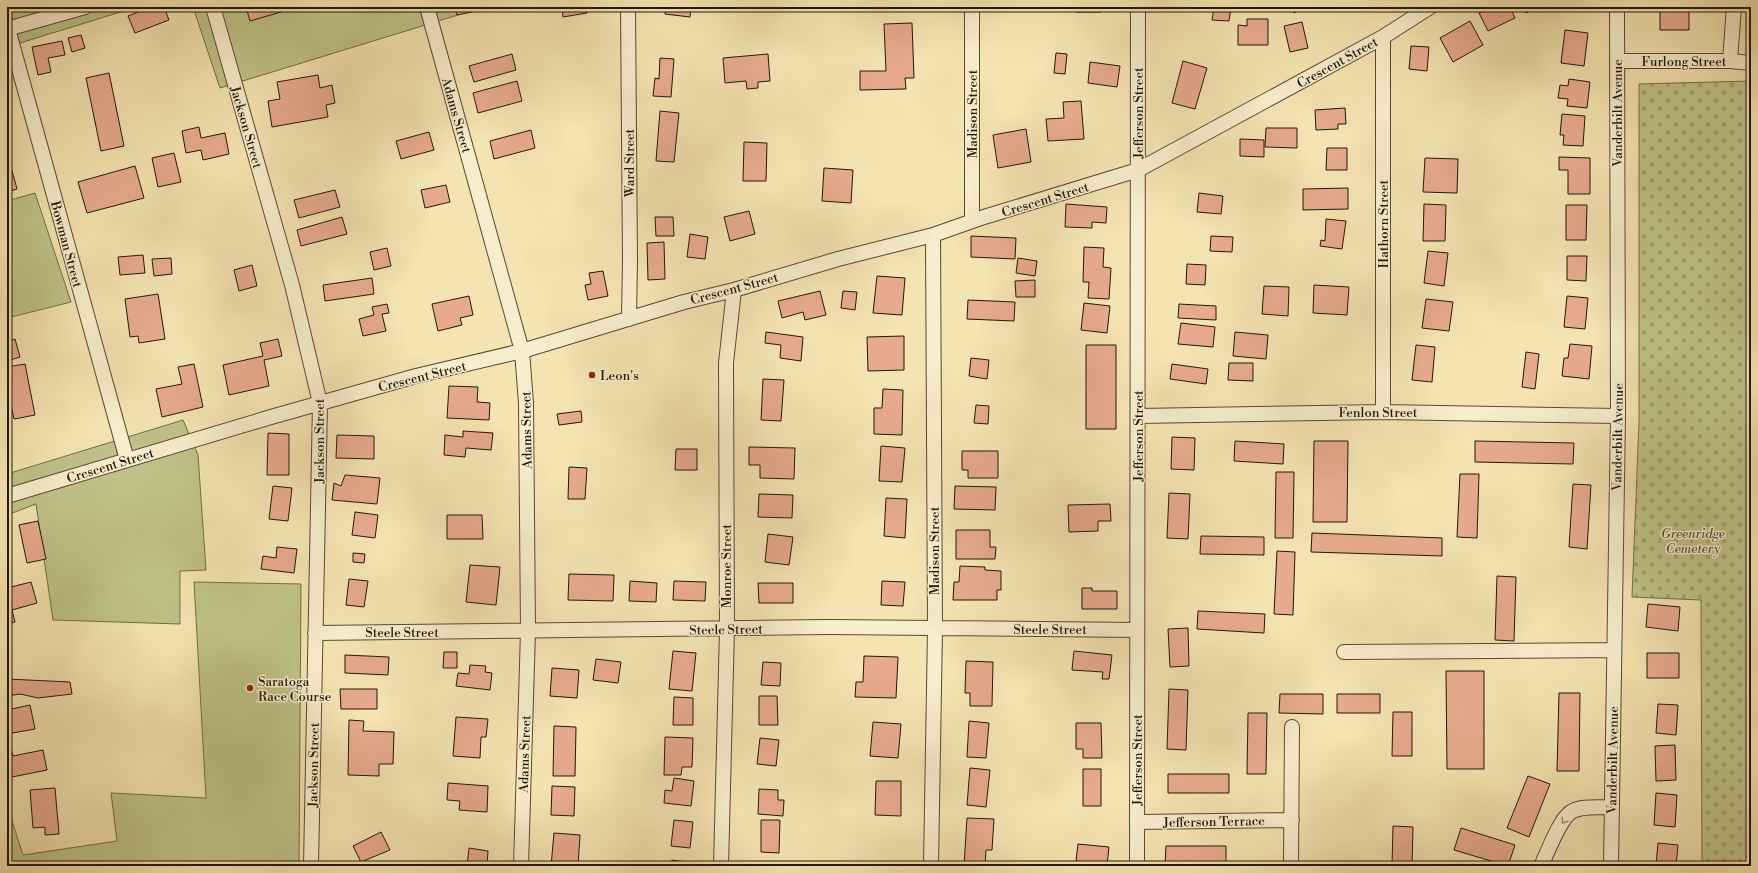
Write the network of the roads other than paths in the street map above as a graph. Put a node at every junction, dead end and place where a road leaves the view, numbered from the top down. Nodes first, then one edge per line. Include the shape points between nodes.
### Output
1 (85, 7) edge
2 (213, 7) edge
3 (427, 7) edge
4 (628, 7) edge
5 (972, 7) edge
6 (1138, 7) edge
7 (1430, 7) edge
8 (1617, 7) edge
9 (1734, 7) edge
10 (8, 29) edge
11 (1383, 37) junction
12 (1730, 61) junction
13 (1617, 62) junction
14 (1751, 63) edge
15 (1138, 170) junction
16 (972, 221) junction
17 (932, 235) junction
18 (734, 290) junction
19 (628, 319) junction
20 (522, 351) junction
21 (320, 403) junction
22 (1383, 412) junction
23 (1138, 416) junction
24 (1618, 416) junction
25 (127, 460) junction
26 (7, 496) edge
27 (727, 629) junction
28 (935, 629) junction
29 (1137, 630) junction
30 (528, 631) junction
31 (315, 633) junction
32 (1614, 650) junction
33 (1344, 652) dead end
34 (1292, 727) dead end
35 (1611, 807) junction
36 (1292, 820) junction
37 (1137, 822) junction
38 (311, 866) edge
39 (521, 866) edge
40 (720, 866) edge
41 (931, 866) edge
42 (1137, 866) edge
43 (1291, 866) edge
44 (1541, 866) edge
45 (1611, 866) edge

1 - 10 street
2 - 21 street, Jackson Street via 292,285
3 - 20 street, Adams Street
4 - 19 street, Ward Street
5 - 16 street, Madison Street
6 - 15 street, Jefferson Street
7 - 11 street, Crescent Street
8 - 13 street, Vanderbilt Avenue
9 - 12 street
10 - 25 street, Bowman Street
11 - 15 street, Crescent Street
11 - 22 street, Hathorn Street
12 - 13 street, Furlong Street
12 - 14 street, Furlong Street
13 - 24 street, Vanderbilt Avenue
15 - 16 street, Crescent Street
15 - 23 street, Jefferson Street
16 - 17 street, Crescent Street
17 - 18 street, Crescent Street via 838,259
17 - 28 street, Madison Street
18 - 19 street, Crescent Street
18 - 27 street, Monroe Street via 726,363
19 - 20 street, Crescent Street
20 - 21 street, Crescent Street via 416,376
20 - 30 street, Adams Street via 526,403
21 - 25 street, Crescent Street
21 - 31 street, Jackson Street
22 - 23 street, Fenlon Street
22 - 24 street, Fenlon Street
23 - 29 street, Jefferson Street
24 - 32 street, Vanderbilt Avenue
25 - 26 street, Crescent Street
27 - 28 street, Steele Street
27 - 30 street, Steele Street
27 - 40 street, Monroe Street
28 - 29 street, Steele Street
28 - 41 street, Madison Street
29 - 37 street, Jefferson Street
30 - 31 street, Steele Street
30 - 39 street, Adams Street
31 - 38 street, Jackson Street
32 - 33 street
32 - 35 street, Vanderbilt Avenue
34 - 36 street
35 -> 44 street via 1572,811 1563,820
35 - 45 street, Vanderbilt Avenue
36 - 37 street, Jefferson Terrace
36 - 43 street
37 - 42 street, Jefferson Street

